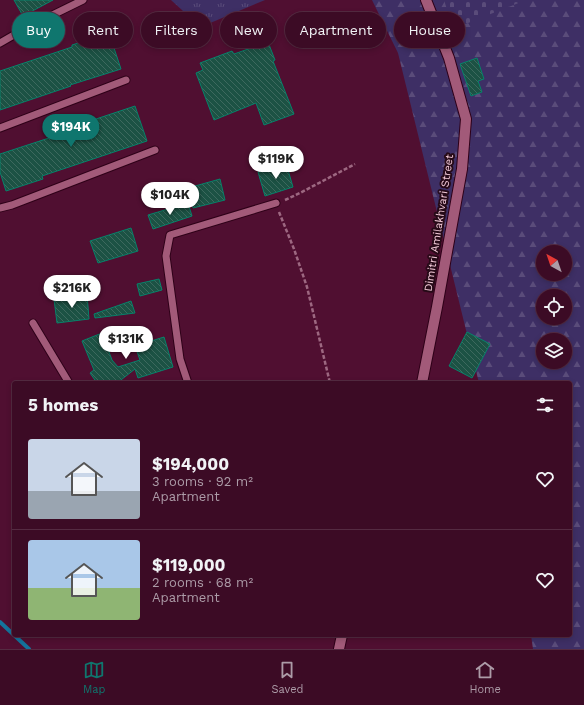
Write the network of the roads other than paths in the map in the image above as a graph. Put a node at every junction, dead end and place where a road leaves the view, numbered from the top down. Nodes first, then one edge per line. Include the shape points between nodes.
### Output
1 (83, 0) edge
2 (426, 0) edge
3 (0, 43) edge
4 (126, 80) dead end
5 (0, 128) edge
6 (155, 150) dead end
7 (276, 203) road end
8 (0, 208) edge
9 (33, 323) dead end
10 (67, 381) edge
11 (187, 381) edge
12 (422, 381) edge
13 (342, 637) edge
14 (339, 649) edge

1 - 3 lane
2 - 12 street, Dimitri Amilakhvari Street via 449,58 466,119 462,169
4 - 5 lane
6 - 8 lane
7 - 11 lane via 170,235 166,256 180,359
9 - 10 lane
13 - 14 street

